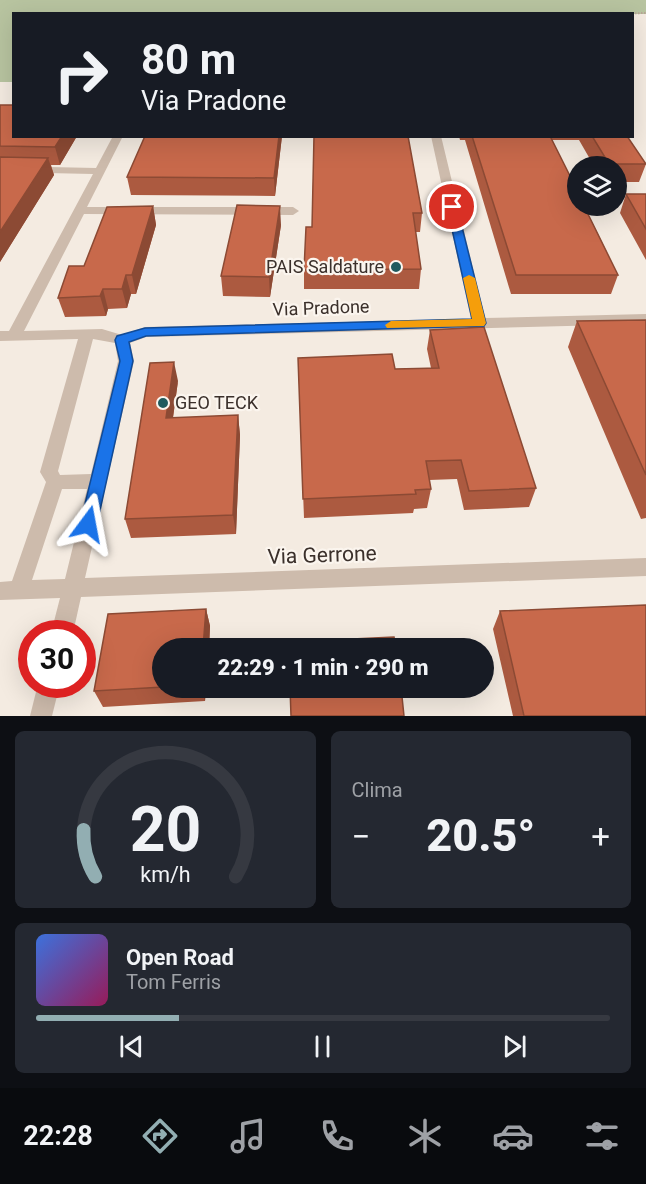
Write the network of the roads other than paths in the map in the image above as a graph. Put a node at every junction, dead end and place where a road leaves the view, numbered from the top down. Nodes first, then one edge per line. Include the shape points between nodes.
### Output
1 (117, 138) edge
2 (436, 138) edge
3 (0, 169) edge
4 (99, 171) junction
5 (78, 210) junction
6 (292, 211) dead end
7 (646, 319) edge
8 (479, 323) junction
9 (87, 334) junction
10 (7, 336) edge
11 (122, 340) junction
12 (98, 481) junction
13 (55, 482) junction
14 (646, 567) edge
15 (73, 588) junction
16 (9, 591) edge
17 (65, 620) edge
18 (46, 698) edge
19 (41, 716) edge

1 - 4 street
2 - 8 street
3 - 4 street
4 - 5 street
5 - 6 street
5 - 10 street
7 - 8 street, Via Pradone
8 - 11 street, Via Pradone via 145,332
9 - 10 street, Via Pradone
9 - 11 street, Via Pradone via 114,335
9 - 13 street via 49,472
11 - 12 street via 126,361
12 - 13 street
12 - 15 street
13 - 16 street
14 - 15 street, Via Gerrone
15 - 16 street, Via Gerrone
15 - 17 street
18 - 19 street

